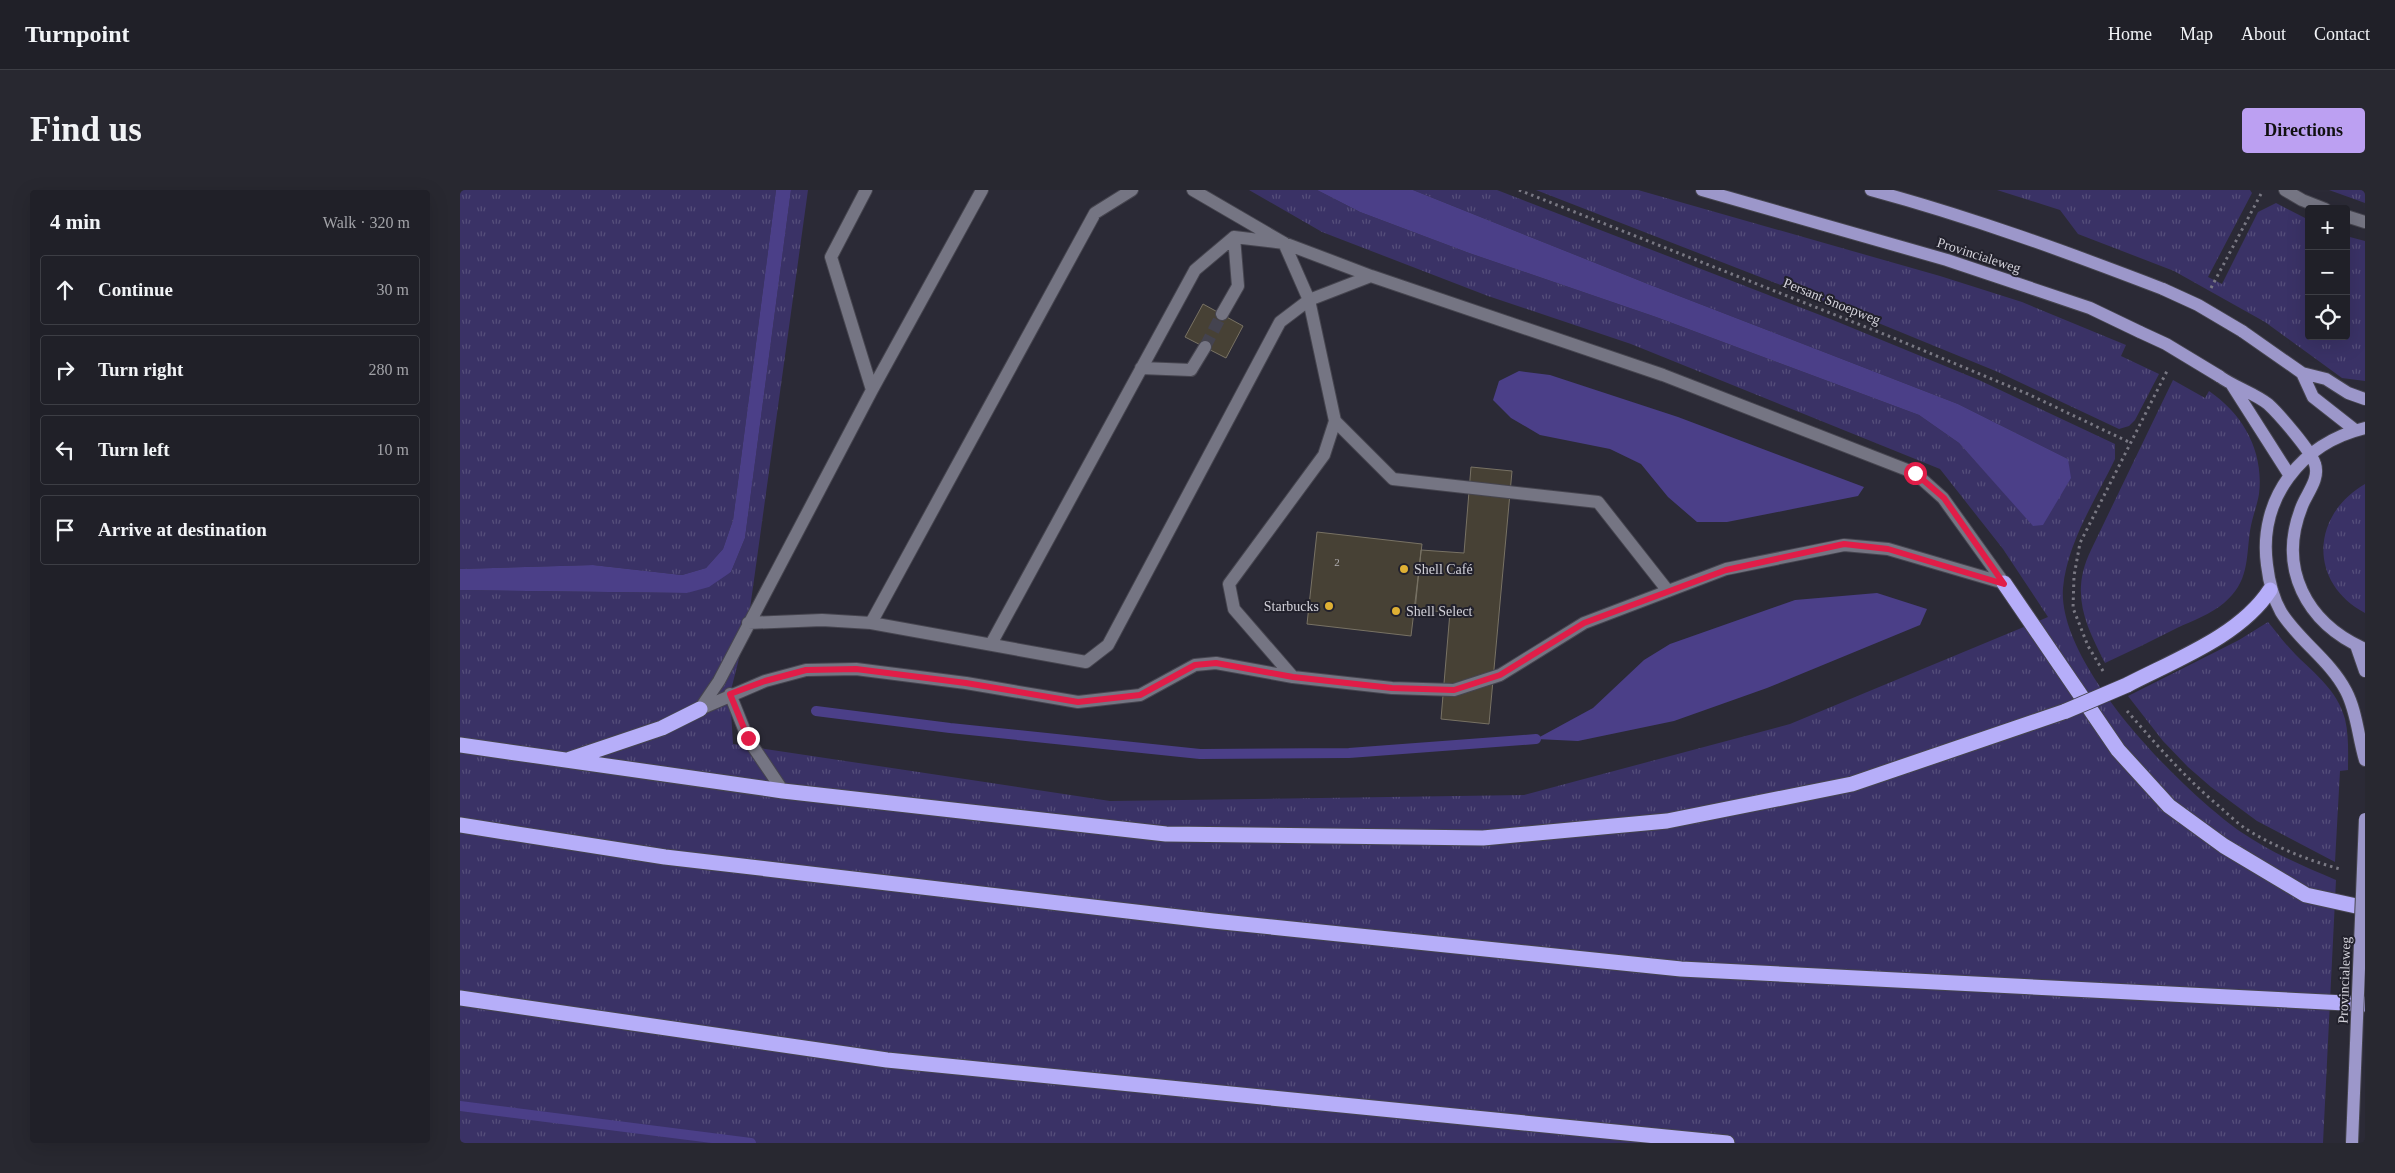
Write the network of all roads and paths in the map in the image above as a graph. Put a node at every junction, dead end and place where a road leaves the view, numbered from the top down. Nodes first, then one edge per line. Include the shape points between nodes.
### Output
1 (866, 190) edge
2 (982, 190) edge
3 (1132, 190) edge
4 (1192, 190) edge
5 (1519, 190) edge
6 (1702, 190) edge
7 (1872, 190) edge
8 (2285, 190) edge
9 (2315, 205) edge
10 (2350, 217) edge
11 (2365, 222) edge
12 (1234, 237) junction
13 (1284, 243) junction
14 (1371, 276) junction
15 (1309, 300) junction
16 (1222, 314) tunnel mouth
17 (1204, 347) tunnel mouth
18 (1141, 368) junction
19 (2302, 372) junction
20 (2232, 386) junction
21 (872, 390) junction
22 (2363, 398) edge
23 (1335, 421) junction
24 (2360, 429) edge
25 (2131, 443) dead end
26 (2311, 454) junction
27 (2290, 476) junction
28 (2004, 584) junction
29 (2270, 590) junction
30 (1668, 591) junction
31 (748, 623) junction
32 (871, 624) junction
33 (991, 644) junction
34 (2360, 647) edge
35 (2365, 671) edge
36 (1293, 677) junction
37 (730, 694) junction
38 (700, 709) junction
39 (460, 745) edge
40 (566, 760) junction
41 (2365, 760) edge
42 (783, 791) junction
43 (2365, 819) edge
44 (460, 826) edge
45 (2365, 908) edge
46 (460, 998) edge
47 (2365, 1004) edge
48 (1727, 1143) edge
49 (2352, 1143) edge

1 - 21 street via 831,257
2 - 21 street
3 - 32 street via 1095,213
4 - 13 street
5 - 25 path, Persant Snoepweg via 1895,338 2028,394
6 - 20 main road, Provincialeweg, bridge via 1946,260 2090,308 2166,344
7 - 19 main road, bridge via 2062,250 2163,289 2242,331
8 - 9 street
10 - 11 street
12 - 13 street
12 - 16 street via 1238,286
12 - 18 street via 1195,270
13 - 14 street
13 - 15 street
14 - 15 street
14 - 28 street via 1663,374 1915,473 1944,498
15 - 23 street
15 - 33 street via 1280,322 1108,645 1086,662
17 - 18 street via 1191,370
18 - 33 street
19 - 22 main road via 2326,379
19 - 24 main road via 2313,398
20 - 26 main road, Provincialeweg via 2267,404
20 - 27 main road, Provincialeweg
21 - 31 street
23 - 30 street via 1393,479 1598,502
23 - 36 street via 1324,455 1229,584 1234,609
24 - 26 main road via 2335,438
26 - 27 main road
26 - 34 main road via 2317,472 2294,529 2294,571 2303,594 2332,631
27 - 29 main road via 2272,504 2265,533
28 - 30 street via 1888,549 1844,544 1726,570
28 - 45 highway via 2118,750 2169,806 2224,846 2306,895
29 - 41 main road via 2296,633 2335,674 2354,708
29 - 42 highway, bridge via 2260,606 2233,628 2127,685 2066,711 1852,784 1666,821 1483,838 1166,834
30 - 36 street via 1584,623 1500,675 1454,690 1392,688
31 - 32 street via 822,620
31 - 38 street via 719,681
32 - 33 street
34 - 35 main road
36 - 37 street via 1216,663 1195,665 1140,695 1078,702 856,669 806,670
37 - 38 street
37 - 42 street via 748,738
38 - 40 highway via 662,728
39 - 40 highway
40 - 42 highway
43 - 49 main road, Provincialeweg, bridge
44 - 47 highway via 665,857 1213,921 1681,969
46 - 48 highway via 887,1060

